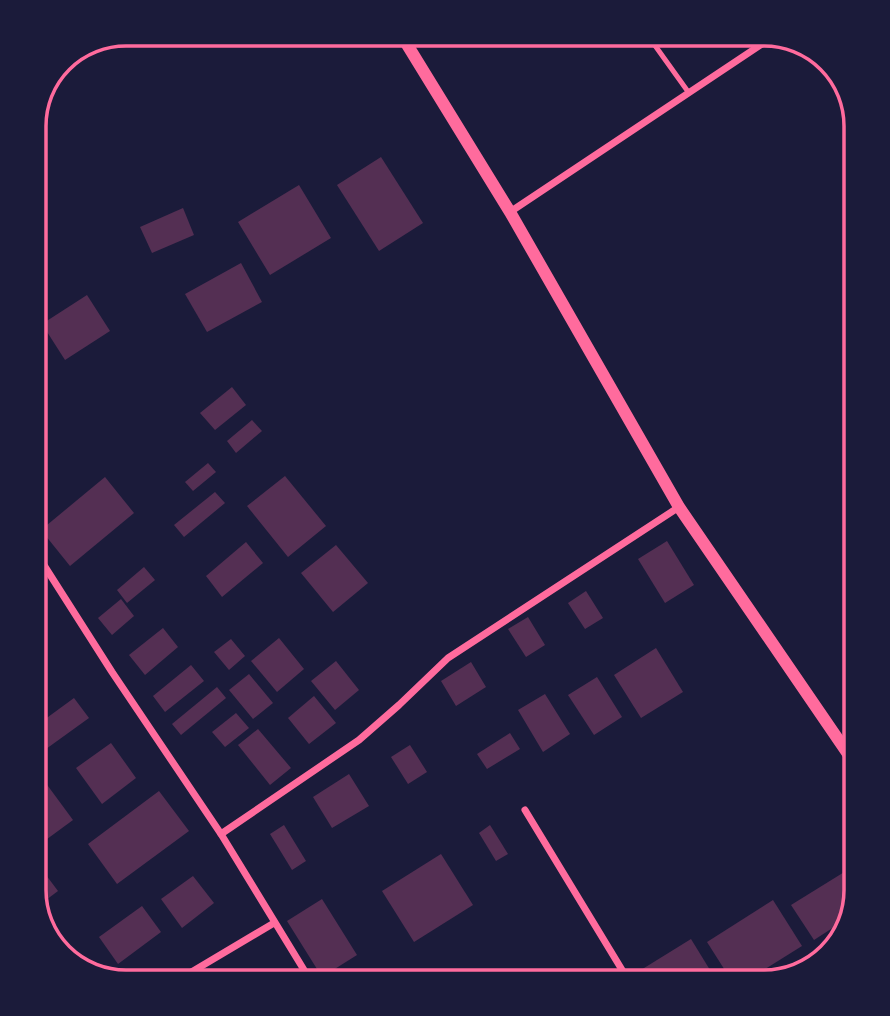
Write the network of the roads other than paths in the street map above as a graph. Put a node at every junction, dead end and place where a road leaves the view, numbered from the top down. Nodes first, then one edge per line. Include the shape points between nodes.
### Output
1 (408, 46) edge
2 (655, 46) edge
3 (760, 46) edge
4 (689, 93) junction
5 (510, 212) junction
6 (679, 508) junction
7 (46, 568) edge
8 (844, 748) edge
9 (525, 810) dead end
10 (220, 834) junction
11 (274, 923) junction
12 (195, 970) edge
13 (304, 970) edge
14 (622, 970) edge

1 - 5 street
2 - 4 lane
3 - 4 street
4 - 5 street
5 - 6 street
6 - 8 street
6 - 10 street via 448,658 359,740
7 - 10 street
9 - 14 street
10 - 11 street
11 - 12 street
11 - 13 street

